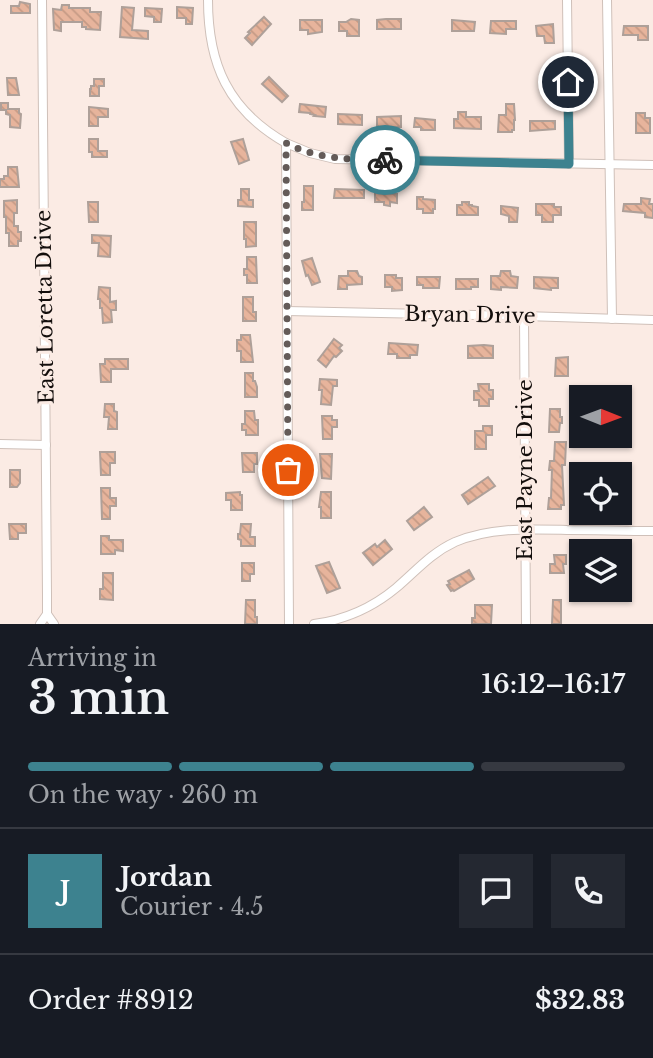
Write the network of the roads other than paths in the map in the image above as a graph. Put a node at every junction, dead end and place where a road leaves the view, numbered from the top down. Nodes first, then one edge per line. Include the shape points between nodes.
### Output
1 (42, 0) edge
2 (208, 0) edge
3 (567, 0) edge
4 (607, 0) edge
5 (286, 143) junction
6 (569, 164) junction
7 (610, 164) junction
8 (653, 165) edge
9 (286, 311) junction
10 (524, 316) junction
11 (612, 319) junction
12 (653, 320) edge
13 (0, 444) edge
14 (46, 445) junction
15 (525, 529) junction
16 (653, 531) edge
17 (47, 614) junction
18 (40, 624) edge
19 (54, 624) edge
20 (289, 624) edge
21 (313, 624) edge
22 (526, 624) edge

1 - 14 street, East Loretta Drive
2 - 5 street via 211,47 224,82 249,115
3 - 6 street
4 - 7 street
5 - 6 street via 335,159
5 - 9 street
6 - 7 street
7 - 8 street
7 - 11 street
9 - 10 street, Bryan Drive
9 - 20 street
10 - 11 street, Bryan Drive
10 - 15 street, East Payne Drive
11 - 12 street, Bryan Drive
13 - 14 street
14 - 17 street, East Loretta Drive
15 - 16 street
15 - 21 street via 485,533 454,543 372,605
15 - 22 street, East Payne Drive
17 - 18 street
17 - 19 street

